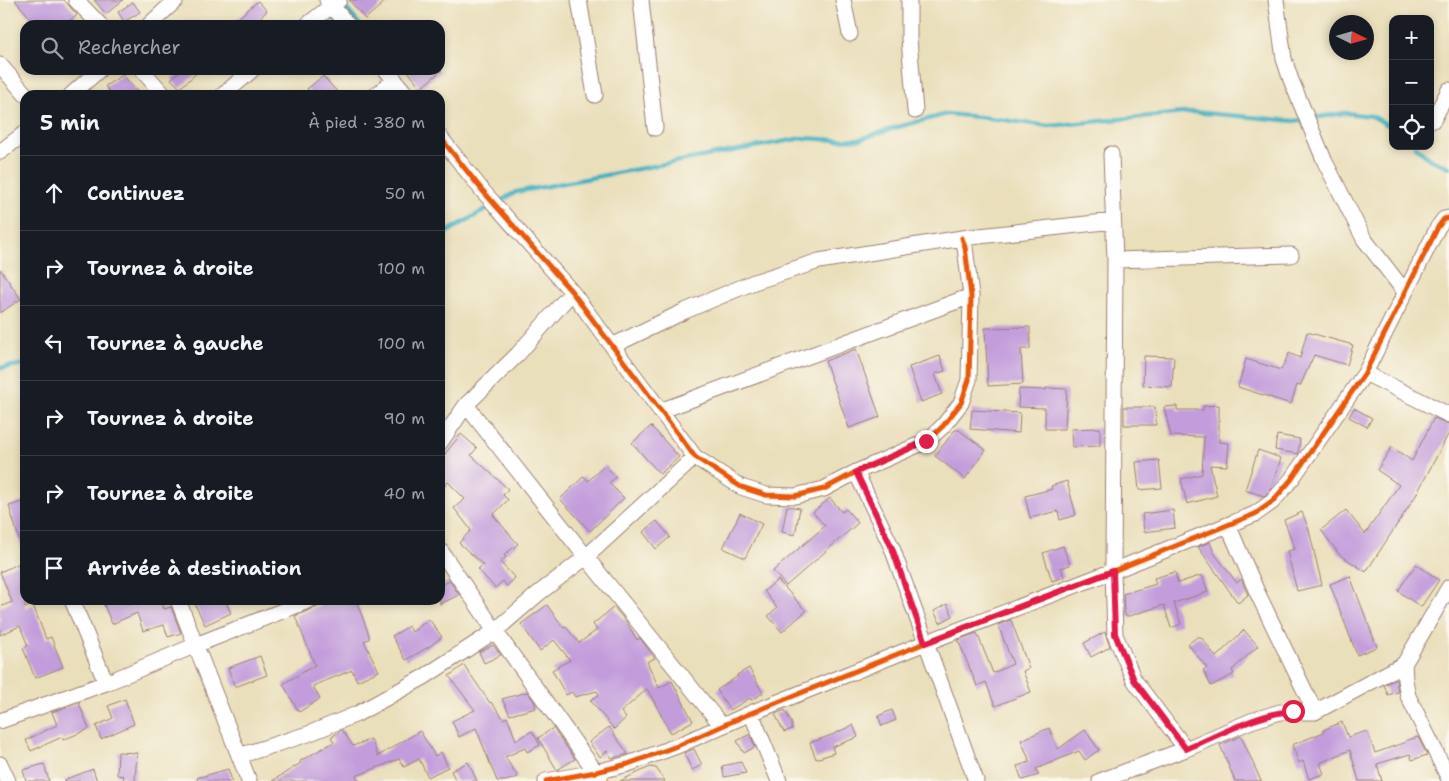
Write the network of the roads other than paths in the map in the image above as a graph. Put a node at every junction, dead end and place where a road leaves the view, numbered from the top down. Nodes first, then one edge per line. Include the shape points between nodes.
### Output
1 (76, 0) edge
2 (176, 0) edge
3 (578, 0) edge
4 (843, 0) edge
5 (909, 0) edge
6 (1276, 0) edge
7 (644, 1) edge
8 (333, 2) edge
9 (95, 20) edge
10 (154, 20) edge
11 (313, 20) edge
12 (345, 20) edge
13 (850, 34) dead end
14 (0, 65) edge
15 (93, 75) edge
16 (146, 75) edge
17 (246, 75) edge
18 (390, 75) edge
19 (22, 90) edge
20 (77, 90) edge
21 (160, 90) edge
22 (228, 90) edge
23 (380, 90) edge
24 (403, 90) edge
25 (1449, 90) edge
26 (595, 95) dead end
27 (914, 111) dead end
28 (1434, 118) edge
29 (655, 128) dead end
30 (20, 137) edge
31 (445, 143) edge
32 (0, 152) edge
33 (1111, 154) dead end
34 (1449, 218) edge
35 (1114, 221) junction
36 (962, 238) junction
37 (1291, 255) dead end
38 (1115, 260) junction
39 (572, 292) junction
40 (1406, 292) junction
41 (971, 296) junction
42 (612, 346) junction
43 (1365, 373) junction
44 (466, 405) junction
45 (660, 412) junction
46 (1449, 415) edge
47 (445, 435) edge
48 (695, 457) junction
49 (856, 472) junction
50 (1228, 525) junction
51 (445, 557) edge
52 (586, 557) junction
53 (1113, 571) junction
54 (1449, 587) edge
55 (74, 605) edge
56 (180, 605) edge
57 (297, 605) edge
58 (495, 631) junction
59 (925, 643) junction
60 (196, 645) junction
61 (1404, 664) junction
62 (106, 683) junction
63 (1315, 712) junction
64 (751, 713) junction
65 (0, 721) edge
66 (722, 726) junction
67 (1186, 749) junction
68 (240, 756) junction
69 (0, 764) edge
70 (599, 776) edge
71 (1449, 779) edge
72 (551, 780) edge
73 (8, 781) edge
74 (249, 781) edge
75 (779, 781) edge
76 (976, 781) edge
77 (1100, 781) edge

1 - 9 street
2 - 10 street
3 - 26 street
4 - 13 street
5 - 27 street
6 - 40 street via 1284,59 1325,162 1364,239
7 - 29 street
8 - 11 street
8 - 12 street
14 - 19 street
15 - 20 street
16 - 21 street
17 - 22 street
18 - 23 street
18 - 24 street
25 - 28 street
30 - 32 street
31 - 39 street
33 - 35 street
34 - 40 street via 1438,227
35 - 36 street
35 - 38 street
36 - 41 street
36 - 42 street via 819,261 745,286
37 - 38 street
38 - 53 street
39 - 42 street
39 - 44 street via 518,354
40 - 43 street
41 - 45 street
41 - 49 street via 969,380 961,403 926,441
42 - 45 street
43 - 46 street
43 - 50 street via 1291,480 1272,502 1255,514
44 - 47 street
44 - 52 street
45 - 48 street
48 - 49 street via 741,487 766,495 795,496 824,489
48 - 52 street
49 - 59 street via 892,548
50 - 53 street
50 - 63 street
51 - 58 street
52 - 58 street
52 - 66 street
53 - 59 street
53 - 67 street via 1115,634 1134,680
54 - 61 street
55 - 62 street
56 - 60 street
57 - 60 street
58 - 68 street via 424,677 357,714
58 - 70 street
59 - 64 street
59 - 76 street
60 - 62 street
60 - 68 street
61 - 63 street
61 - 71 street via 1408,696
62 - 65 street
63 - 67 street via 1280,712
64 - 66 street
64 - 75 street
66 - 70 street
67 - 77 street
68 - 74 street
69 - 73 street
70 - 72 street

